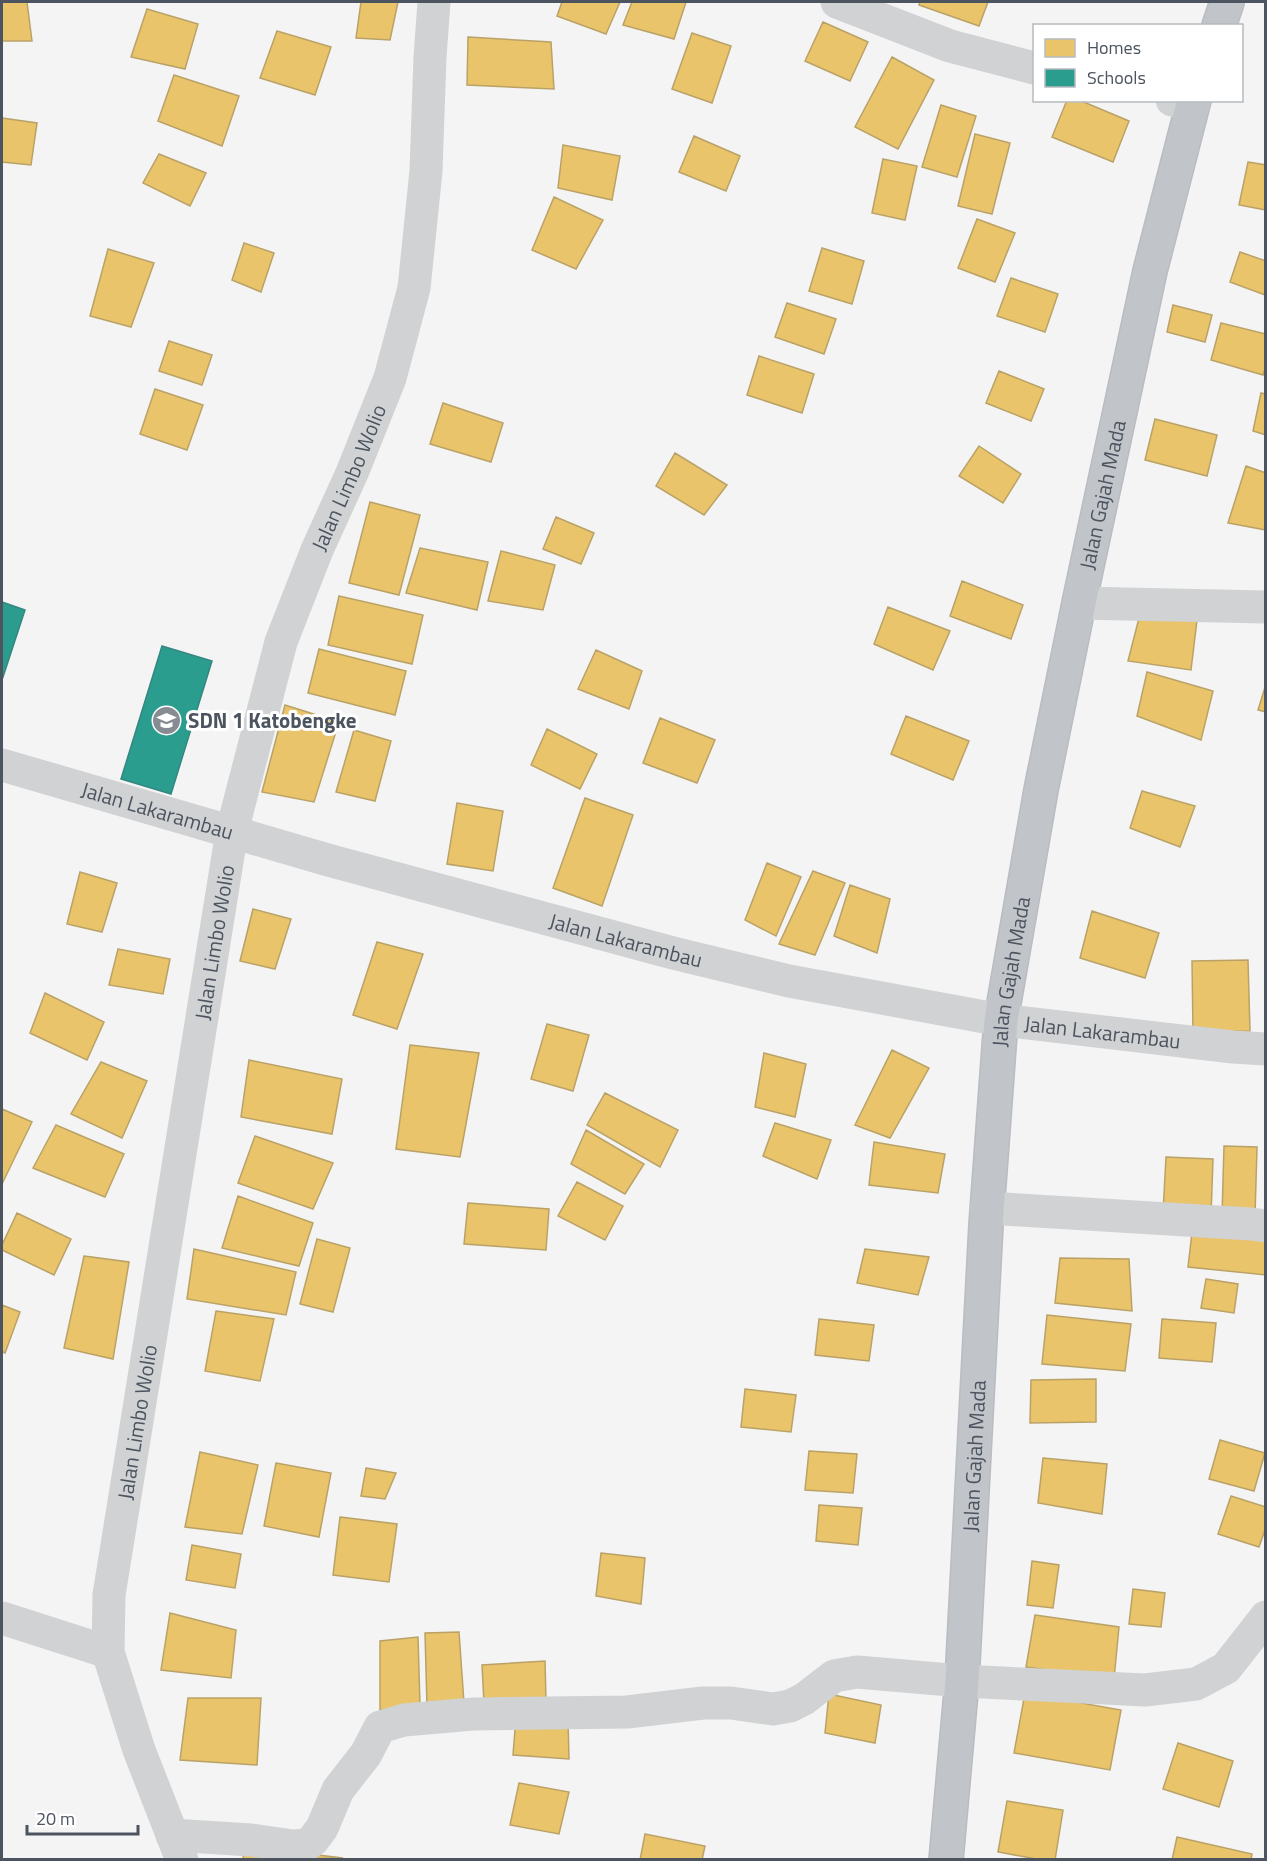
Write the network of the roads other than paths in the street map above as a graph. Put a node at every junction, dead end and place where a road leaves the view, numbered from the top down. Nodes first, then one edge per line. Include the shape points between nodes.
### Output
1 (434, 2) edge
2 (837, 2) edge
3 (1227, 2) edge
4 (1220, 24) edge
5 (1033, 67) edge
6 (1186, 102) edge
7 (1079, 603) junction
8 (1266, 607) edge
9 (2, 765) edge
10 (231, 831) junction
11 (1001, 1020) junction
12 (1266, 1049) edge
13 (987, 1208) junction
14 (1266, 1226) edge
15 (1266, 1617) edge
16 (2, 1618) edge
17 (108, 1652) junction
18 (962, 1681) junction
19 (177, 1847) edge
20 (946, 1860) edge

1 - 10 street, Jalan Limbo Wolio via 426,171 414,288 390,378 281,642
2 - 5 street via 950,46
3 - 4 highway
6 - 7 highway, Jalan Gajah Mada
7 - 8 street
7 - 11 highway, Jalan Gajah Mada
9 - 10 street, Jalan Lakarambau
10 - 11 street, Jalan Lakarambau via 674,953 778,978
10 - 17 street, Jalan Limbo Wolio via 109,1595
11 - 12 street, Jalan Lakarambau
11 - 13 highway, Jalan Gajah Mada
13 - 14 street
13 - 18 highway, Jalan Gajah Mada
15 - 18 street via 1226,1668 1196,1684 1145,1690
16 - 17 street
17 - 19 street, Jalan Limbo Wolio via 139,1750
18 - 19 street via 856,1672 834,1676 790,1706 773,1709 732,1702 627,1712 404,1719 380,1727 366,1754 338,1790 322,1828 306,1845 251,1840
18 - 20 highway, Jalan Gajah Mada

